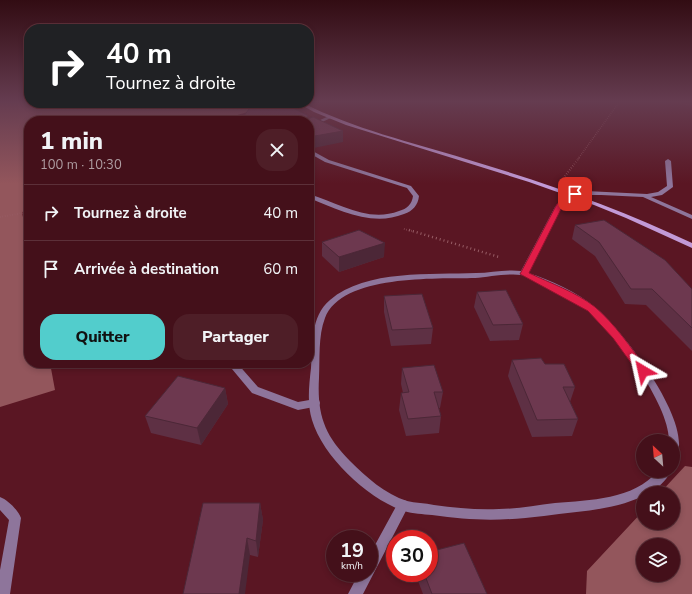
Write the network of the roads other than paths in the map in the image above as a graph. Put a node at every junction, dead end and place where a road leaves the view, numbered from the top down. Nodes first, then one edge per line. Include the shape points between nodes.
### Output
1 (365, 129) edge
2 (314, 154) edge
3 (668, 161) dead end
4 (575, 194) junction
5 (646, 197) junction
6 (314, 198) edge
7 (692, 217) edge
8 (692, 246) edge
9 (526, 270) junction
10 (236, 368) edge
11 (315, 403) junction
12 (674, 434) edge
13 (658, 478) edge
14 (0, 502) edge
15 (403, 506) junction
16 (378, 552) edge
17 (362, 582) edge
18 (3, 594) edge
19 (355, 594) edge

1 - 4 street
2 - 6 street via 327,161 401,184 414,191 416,201 412,208 379,218
3 - 5 street via 670,187
4 - 5 street
4 - 8 street via 633,217
4 - 9 street via 560,204
5 - 7 street
9 - 11 street via 381,280 346,293 324,311 317,336
9 - 12 street via 591,309 616,335 660,395 673,424
10 - 11 street via 255,390 298,406
11 - 15 street via 317,421 330,446 374,489
13 - 15 street via 648,488 611,502 488,516
14 - 18 street via 15,518
15 - 16 street
17 - 19 street

